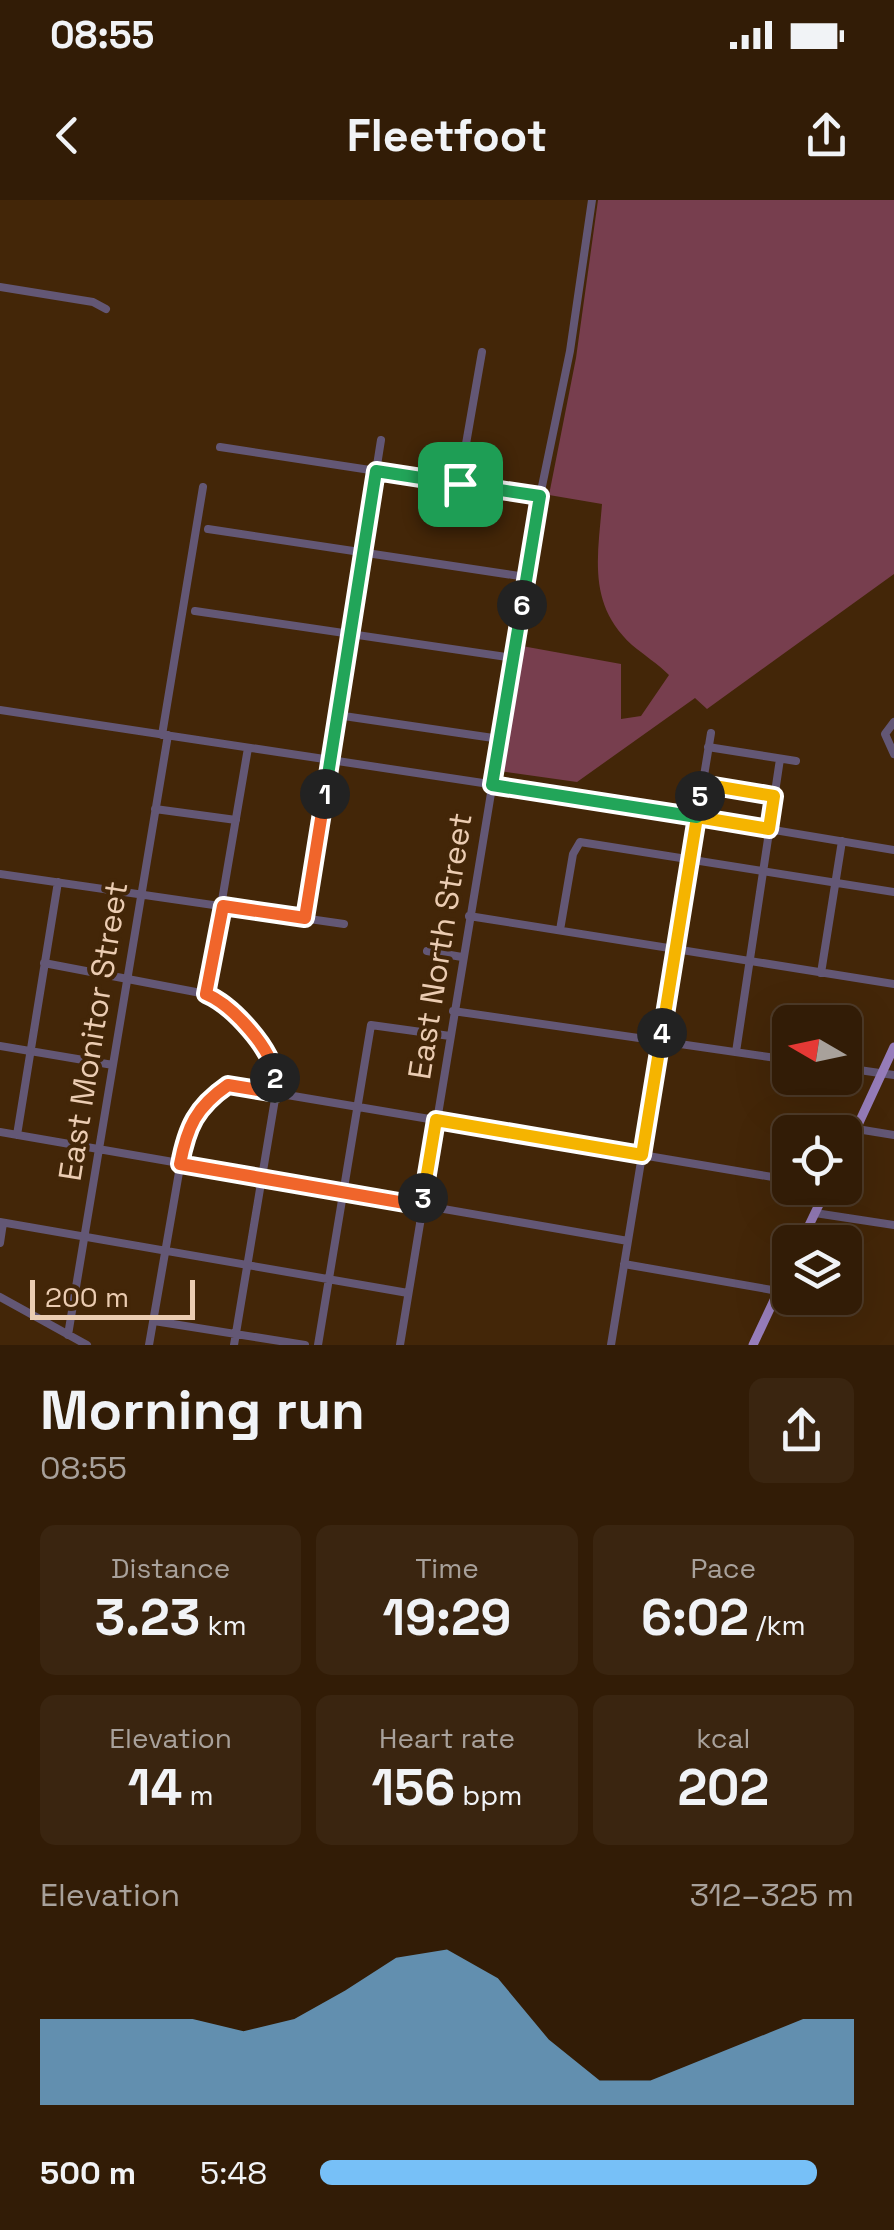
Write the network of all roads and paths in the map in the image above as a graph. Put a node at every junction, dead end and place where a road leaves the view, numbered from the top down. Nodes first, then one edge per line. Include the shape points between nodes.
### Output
1 (592, 200) edge
2 (0, 286) edge
3 (106, 309) dead end
4 (482, 352) dead end
5 (381, 440) dead end
6 (220, 447) dead end
7 (376, 471) junction
8 (460, 484) junction
9 (203, 487) dead end
10 (540, 496) junction
11 (208, 529) dead end
12 (362, 553) junction
13 (526, 577) junction
14 (195, 612) dead end
15 (350, 633) junction
16 (513, 658) junction
17 (0, 710) edge
18 (337, 714) junction
19 (894, 722) edge
20 (710, 733) dead end
21 (165, 735) junction
22 (500, 739) junction
23 (708, 747) junction
24 (248, 748) junction
25 (894, 754) edge
26 (780, 759) junction
27 (330, 760) junction
28 (796, 761) dead end
29 (702, 784) junction
30 (492, 785) junction
31 (774, 796) junction
32 (155, 809) junction
33 (697, 817) junction
34 (236, 820) junction
35 (769, 829) junction
36 (842, 841) junction
37 (894, 850) edge
38 (690, 859) junction
39 (763, 871) junction
40 (0, 874) edge
41 (58, 882) junction
42 (836, 883) junction
43 (894, 892) edge
44 (141, 893) junction
45 (223, 906) junction
46 (470, 916) junction
47 (305, 918) junction
48 (344, 924) dead end
49 (560, 930) junction
50 (676, 950) junction
51 (427, 951) dead end
52 (462, 957) junction
53 (750, 961) junction
54 (44, 963) junction
55 (821, 973) junction
56 (127, 980) junction
57 (894, 984) edge
58 (206, 994) junction
59 (454, 1011) junction
60 (450, 1036) junction
61 (660, 1042) junction
62 (0, 1046) edge
63 (894, 1048) edge
64 (30, 1050) junction
65 (736, 1052) junction
66 (772, 1057) edge
67 (113, 1064) junction
68 (862, 1071) edge
69 (882, 1074) junction
70 (894, 1075) edge
71 (276, 1093) junction
72 (358, 1107) junction
73 (862, 1119) edge
74 (436, 1120) junction
75 (862, 1129) edge
76 (0, 1132) edge
77 (894, 1134) edge
78 (16, 1135) junction
79 (98, 1150) junction
80 (642, 1155) junction
81 (180, 1164) junction
82 (772, 1177) edge
83 (261, 1178) junction
84 (343, 1192) junction
85 (819, 1205) edge
86 (422, 1206) junction
87 (816, 1212) junction
88 (2, 1222) edge
89 (810, 1225) edge
90 (894, 1225) edge
91 (84, 1237) junction
92 (628, 1242) junction
93 (0, 1243) edge
94 (166, 1251) junction
95 (624, 1264) junction
96 (247, 1265) junction
97 (328, 1280) junction
98 (772, 1290) edge
99 (408, 1293) junction
100 (0, 1298) edge
101 (772, 1304) edge
102 (154, 1321) junction
103 (236, 1334) junction
104 (68, 1335) junction
105 (87, 1345) edge
106 (150, 1345) edge
107 (234, 1345) edge
108 (306, 1345) edge
109 (318, 1345) edge
110 (400, 1345) edge
111 (611, 1345) edge
112 (753, 1345) edge

1 - 10 street, East North Street
2 - 3 street
4 - 8 street
5 - 7 street
6 - 7 street
7 - 8 street
7 - 12 street
8 - 10 street
9 - 21 street, East Monitor Street
10 - 13 street, East North Street
11 - 12 street
12 - 13 street
12 - 15 street
13 - 16 street, East North Street
14 - 15 street
15 - 16 street
15 - 18 street
16 - 22 street, East North Street
17 - 21 street
18 - 22 street
18 - 27 street
19 - 25 street via 885,734
20 - 23 street
21 - 24 street
21 - 32 street, East Monitor Street
22 - 30 street, East North Street
23 - 26 street
23 - 29 street
24 - 27 street
24 - 34 street
26 - 28 street
26 - 31 street
27 - 30 street
27 - 47 street
29 - 31 street
29 - 33 street
30 - 33 street
30 - 46 street, East North Street
31 - 35 street
32 - 34 street
32 - 44 street, East Monitor Street
33 - 35 street
33 - 38 street
34 - 45 street
35 - 36 street
35 - 39 street
36 - 37 street
36 - 42 street
38 - 39 street
38 - 49 street via 577,844
38 - 50 street
39 - 42 street
39 - 53 street
40 - 41 street
41 - 44 street
41 - 54 street
42 - 43 street
42 - 55 street
44 - 45 street
44 - 56 street, East Monitor Street
45 - 47 street
45 - 58 street
46 - 49 street
46 - 52 street, East North Street
47 - 48 street
49 - 50 street
50 - 53 street
50 - 61 street
51 - 52 street
52 - 59 street, East North Street
53 - 55 street
53 - 65 street
54 - 56 street
54 - 64 street
55 - 57 street
56 - 58 street
56 - 67 street, East Monitor Street
58 - 71 street via 225,1002 250,1030 274,1070
59 - 60 street, East North Street
59 - 61 street
60 - 72 street via 371,1024
60 - 74 street, East North Street
61 - 65 street
61 - 80 street
62 - 64 street
63 - 69 main road
64 - 67 street
64 - 78 street
65 - 66 street
67 - 79 street, East Monitor Street
68 - 69 street
69 - 70 street
69 - 73 main road
71 - 72 street
71 - 81 street via 228,1085 215,1094 190,1123
71 - 83 street
72 - 74 street
72 - 84 street
74 - 80 street
74 - 86 street, East North Street
75 - 77 street
76 - 78 street
78 - 79 street
79 - 81 street
79 - 91 street, East Monitor Street
80 - 82 street
80 - 92 street
81 - 83 street
81 - 94 street
83 - 84 street
83 - 96 street
84 - 86 street
84 - 97 street
85 - 87 main road
86 - 92 street
86 - 99 street, East North Street
87 - 89 main road
87 - 90 street
88 - 91 street
88 - 93 street
91 - 94 street
91 - 104 street, East Monitor Street
92 - 95 street
94 - 96 street
94 - 102 street
95 - 98 street
95 - 111 street
96 - 97 street
96 - 103 street
97 - 99 street
97 - 109 street
99 - 110 street, East North Street
100 - 104 street
101 - 112 main road
102 - 103 street
102 - 106 street
103 - 107 street
103 - 108 street
104 - 105 street

